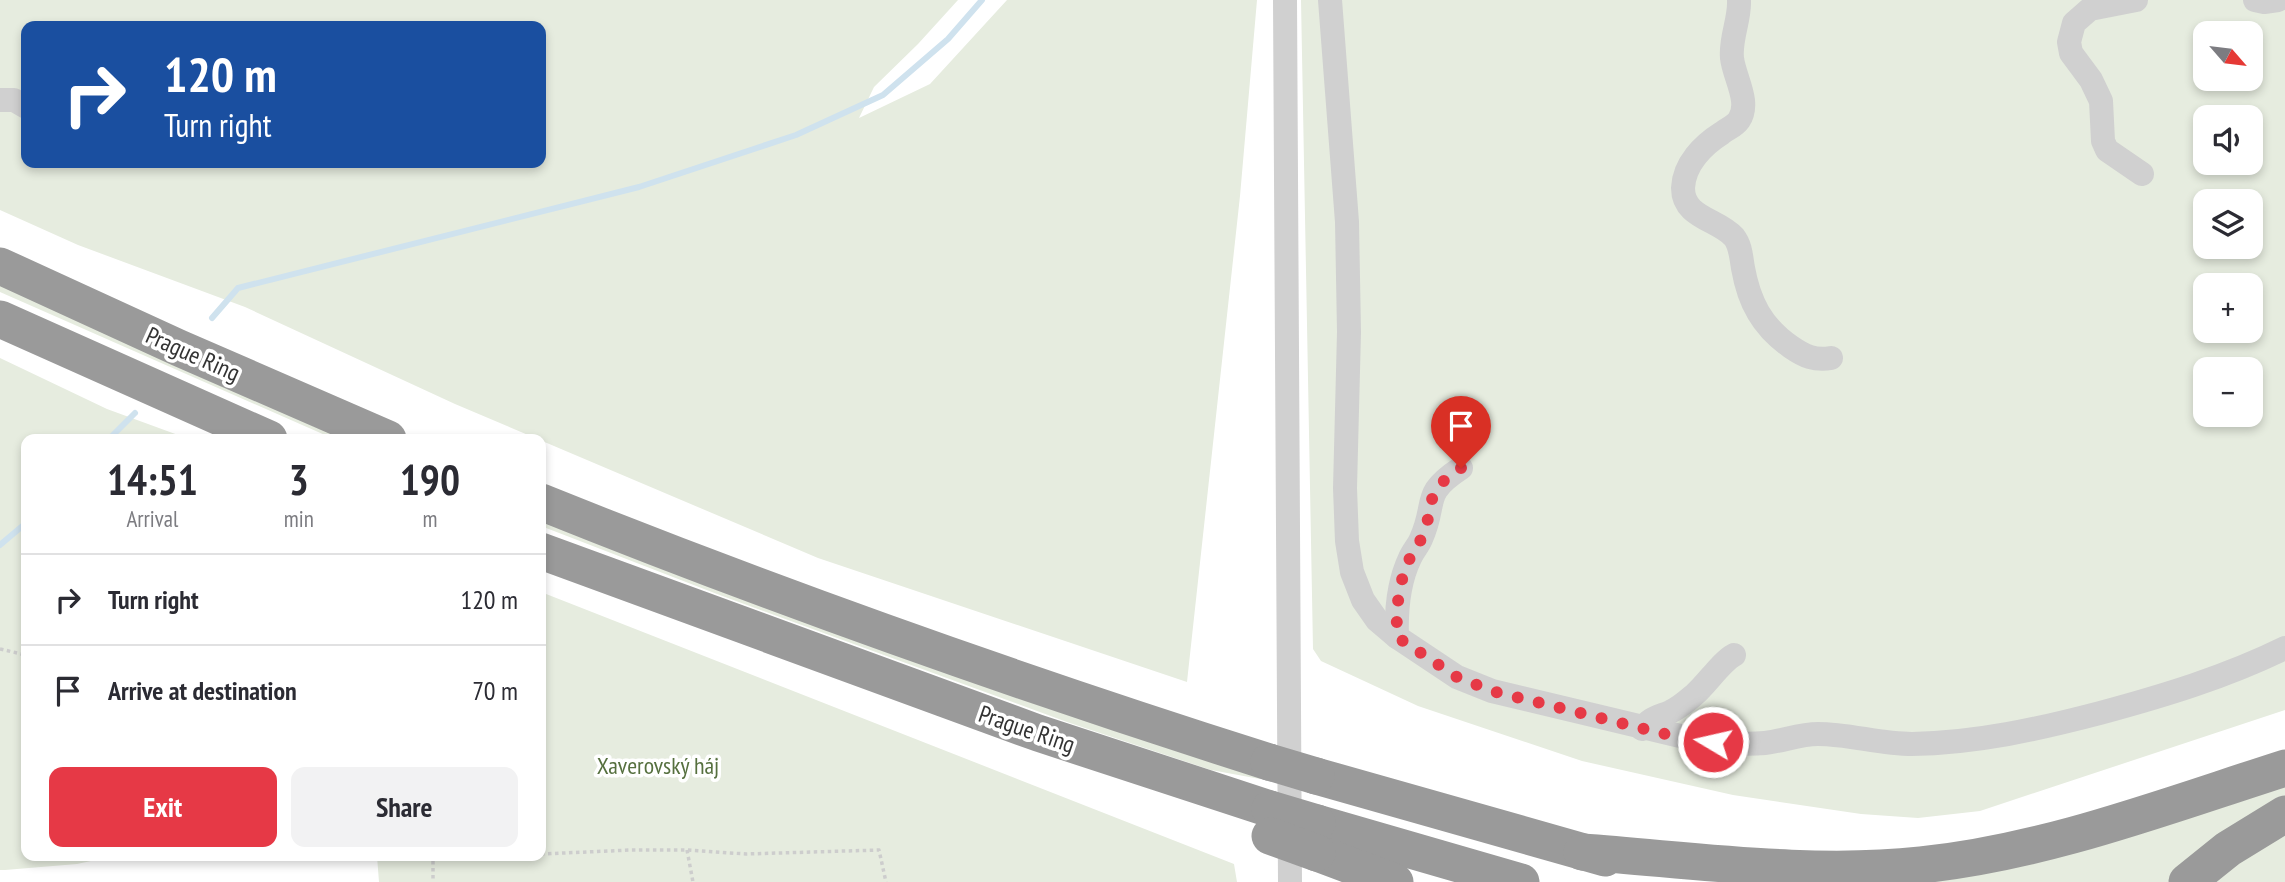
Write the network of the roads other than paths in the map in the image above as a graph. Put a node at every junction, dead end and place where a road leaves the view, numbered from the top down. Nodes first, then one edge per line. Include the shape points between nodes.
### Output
1 (1285, 0) edge
2 (1330, 0) edge
3 (1739, 0) edge
4 (2136, 0) edge
5 (2255, 0) edge
6 (2278, 0) edge
7 (0, 100) edge
8 (21, 104) edge
9 (2142, 174) dead end
10 (0, 266) edge
11 (0, 319) edge
12 (1831, 358) dead end
13 (258, 434) edge
14 (376, 434) edge
15 (1461, 468) dead end
16 (546, 504) edge
17 (546, 553) edge
18 (1397, 637) junction
19 (2285, 648) edge
20 (1734, 655) dead end
21 (1642, 729) junction
22 (2285, 768) edge
23 (2285, 814) edge
24 (1317, 838) junction
25 (1582, 852) junction
26 (1290, 882) edge
27 (1395, 882) edge
28 (1405, 882) edge
29 (1521, 882) edge
30 (1710, 882) edge
31 (2187, 882) edge

1 - 26 street
2 - 18 street via 1348,222 1347,541 1363,600
3 - 12 street via 1732,58 1742,112 1739,121 1698,153 1686,174 1683,194 1694,212 1737,242 1752,303 1765,324 1803,354 1817,360
4 - 9 street via 2090,9 2074,23 2069,42 2101,101 2107,150
5 - 6 street
7 - 8 street
10 - 14 highway, Prague Ring
11 - 13 highway, Prague Ring
15 - 18 street via 1441,481 1431,498 1398,596
16 - 25 highway, Prague Ring, bridge via 990,670 1269,762
17 - 24 highway, Prague Ring, bridge
18 - 21 street via 1457,677 1492,691
19 - 21 street via 2145,700 1989,737 1913,744 1812,734 1729,744
20 - 21 street via 1693,696 1653,717
22 - 25 highway via 2046,842 1933,864 1819,869
23 - 31 highway
24 - 27 highway
24 - 28 street
24 - 29 highway, Prague Ring
25 - 30 highway

